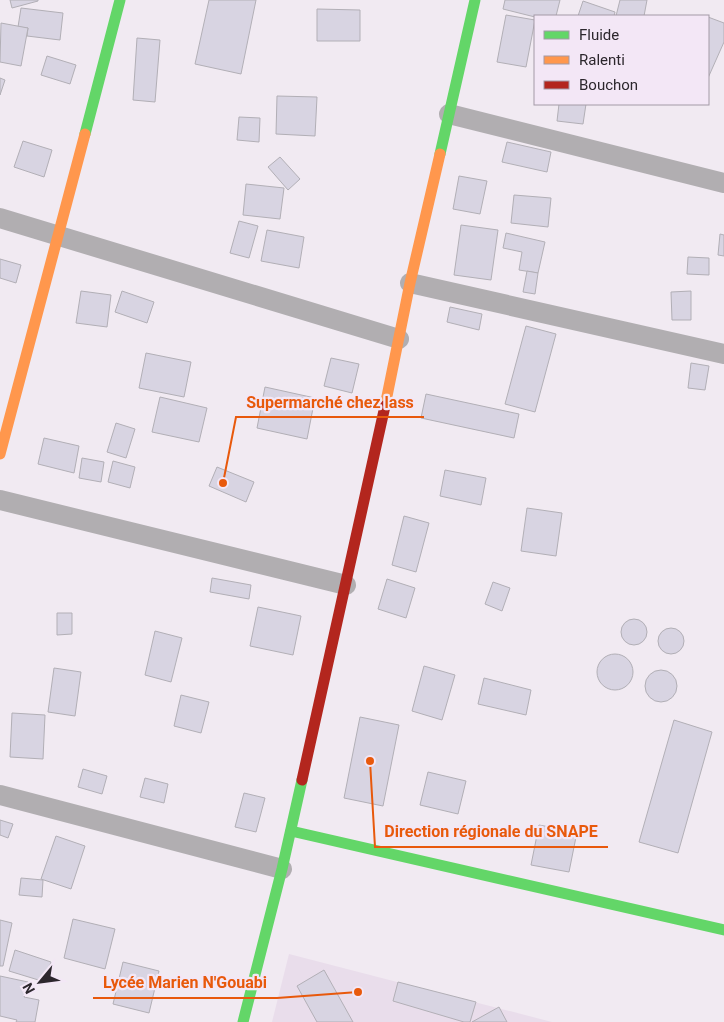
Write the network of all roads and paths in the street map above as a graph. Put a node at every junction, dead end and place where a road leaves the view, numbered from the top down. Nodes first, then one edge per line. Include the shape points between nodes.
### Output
1 (120, 0) edge
2 (475, 0) edge
3 (449, 114) junction
4 (724, 183) edge
5 (0, 218) edge
6 (57, 235) junction
7 (410, 283) junction
8 (400, 339) junction
9 (724, 354) edge
10 (0, 454) edge
11 (0, 500) edge
12 (346, 585) junction
13 (0, 795) edge
14 (290, 830) junction
15 (282, 869) junction
16 (724, 930) edge
17 (243, 1022) edge

1 - 6 main road
2 - 3 main road
3 - 4 street
3 - 7 main road
5 - 6 street
6 - 8 street
6 - 10 main road
7 - 8 main road
7 - 9 street
8 - 12 main road
11 - 12 street
12 - 14 main road
13 - 15 street
14 - 15 main road
14 - 16 main road
15 - 17 main road

